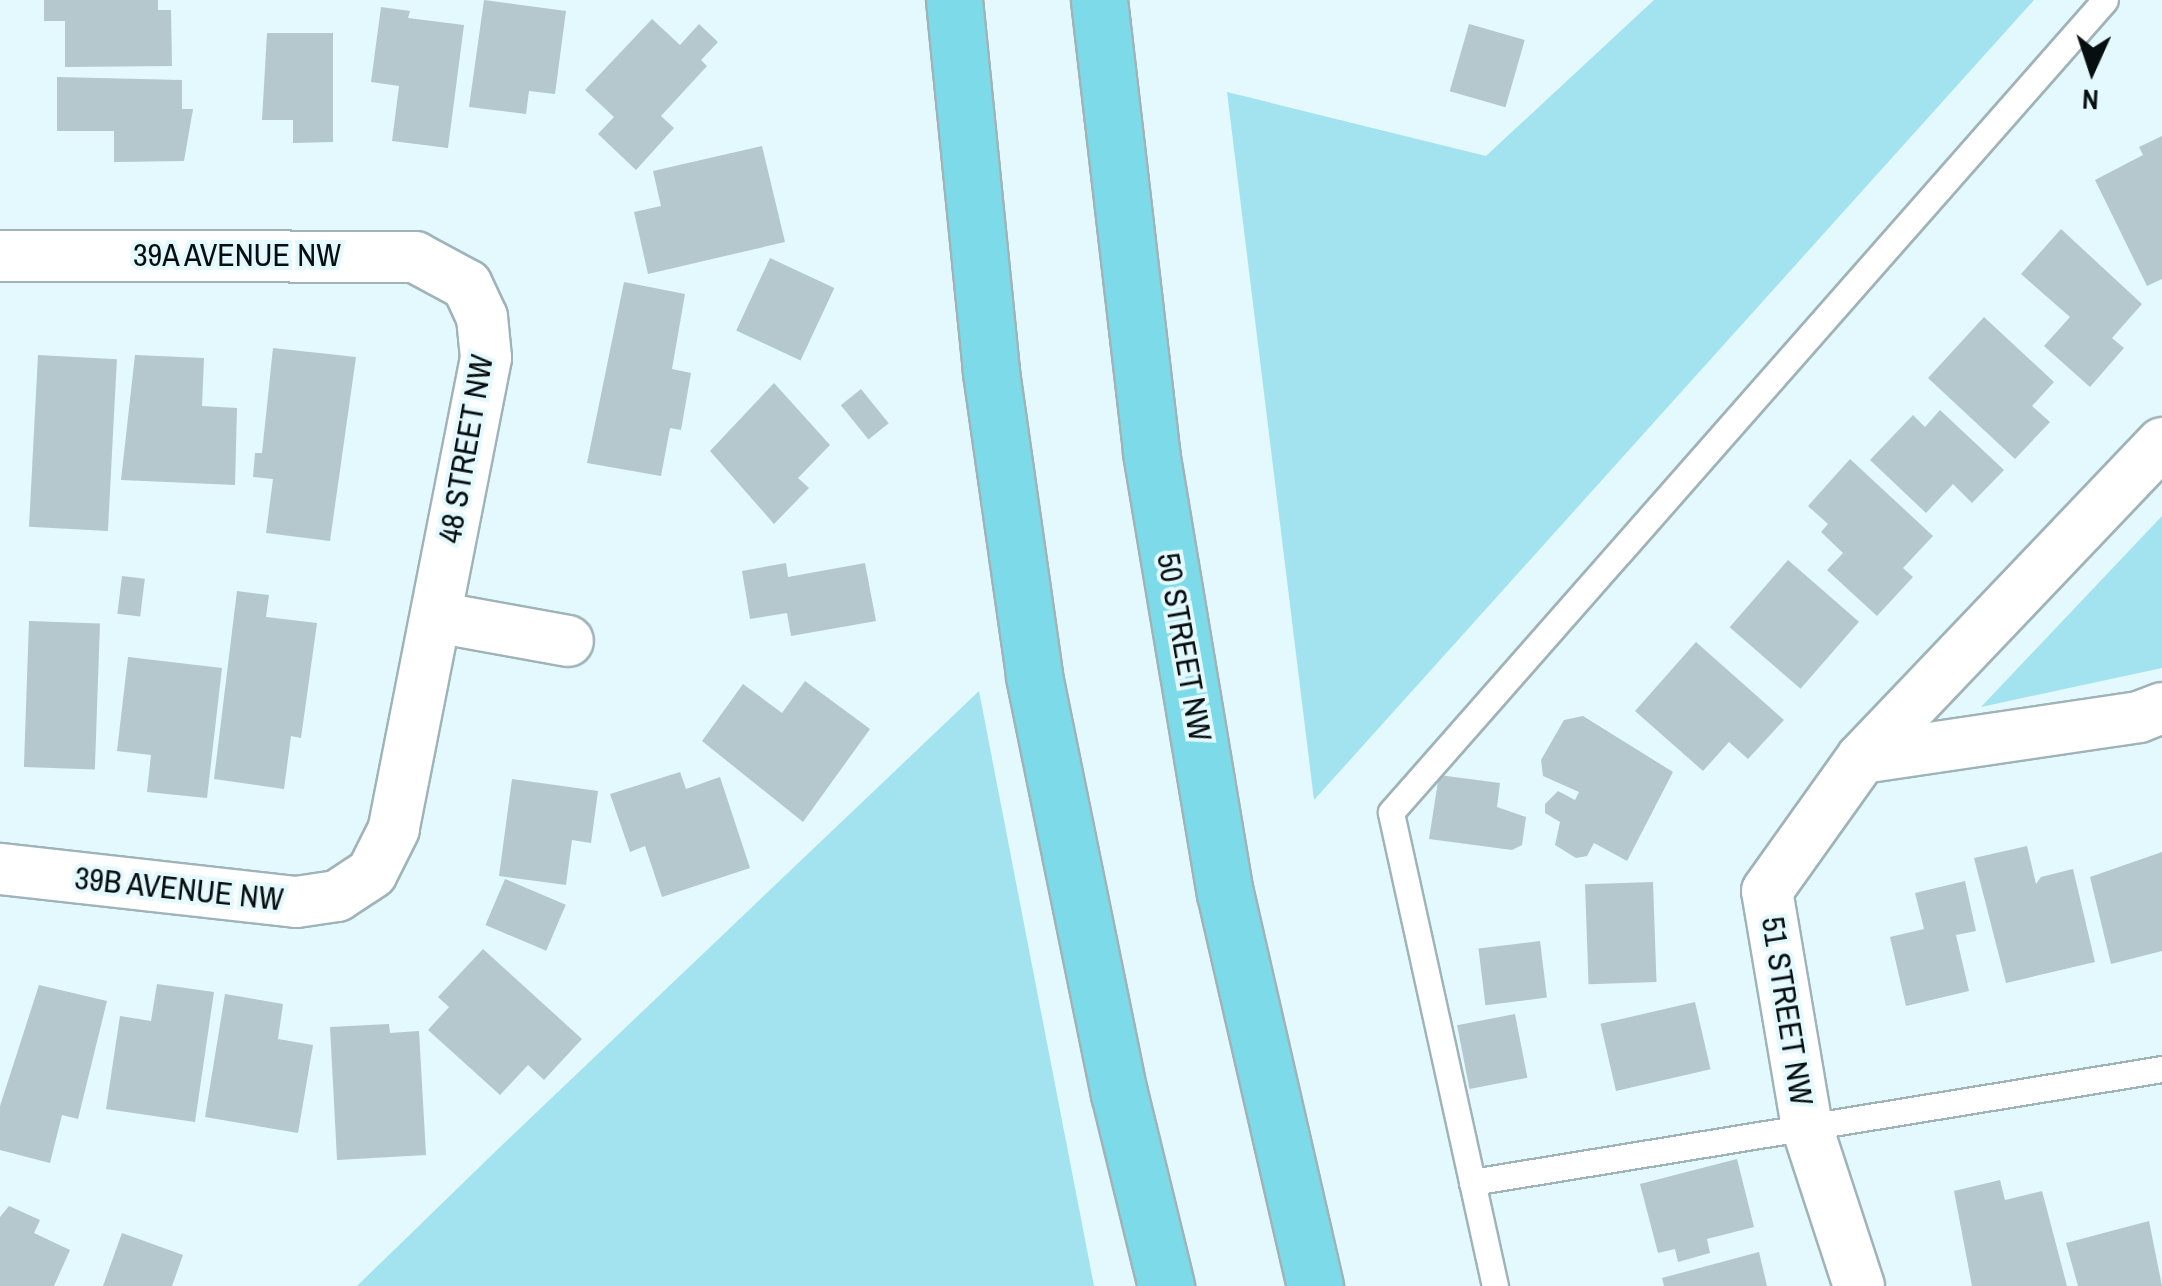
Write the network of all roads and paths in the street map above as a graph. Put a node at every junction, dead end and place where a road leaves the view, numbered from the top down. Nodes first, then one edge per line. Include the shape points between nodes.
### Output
1 (954, 0) edge
2 (1099, 0) edge
3 (2105, 0) edge
4 (0, 256) edge
5 (466, 284) joint
6 (2162, 443) edge
7 (436, 617) junction
8 (568, 642) dead end
9 (2162, 708) edge
10 (1862, 758) junction
11 (0, 870) edge
12 (356, 887) joint
13 (2162, 1070) edge
14 (1807, 1127) junction
15 (1472, 1182) junction
16 (1166, 1286) edge
17 (1315, 1286) edge
18 (1495, 1286) edge
19 (1859, 1286) edge

1 - 16 main road via 991,372 1034,676 1118,1093
2 - 17 main road, 50 STREET NW via 1120,214 1167,548 1225,893
3 - 15 lane via 1391,812
4 - 5 street, 39A AVENUE NW via 391,255 434,264
5 - 7 street, 48 STREET NW via 482,317 486,358
6 - 10 street, 51 STREET NW
7 - 8 street
7 - 12 street, 48 STREET NW via 394,829 384,855
9 - 10 street via 2139,717
10 - 14 street, 51 STREET NW via 1768,892
11 - 12 street, 39B AVENUE NW via 296,902
13 - 14 lane
14 - 15 lane
14 - 19 street, 51 STREET NW
15 - 18 lane

